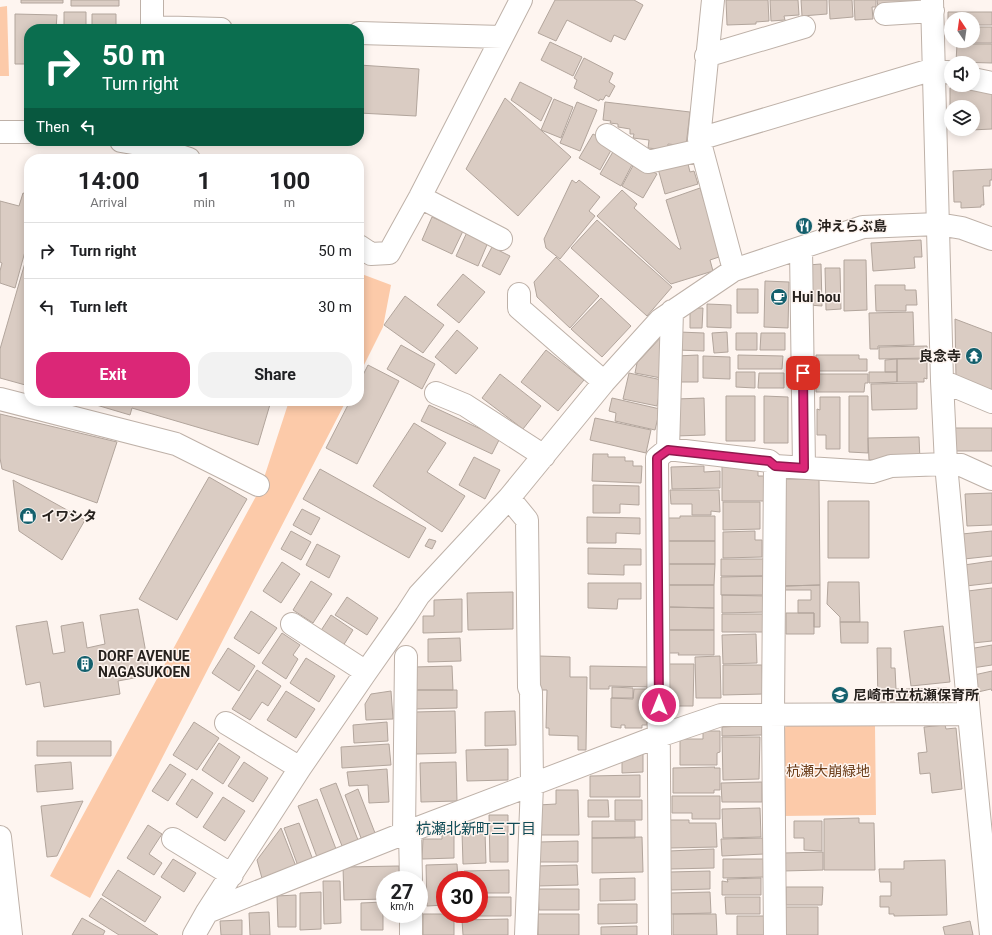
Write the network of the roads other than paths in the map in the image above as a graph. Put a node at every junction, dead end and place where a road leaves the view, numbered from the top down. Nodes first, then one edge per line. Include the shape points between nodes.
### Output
1 (152, 0) edge
2 (521, 0) edge
3 (713, 0) edge
4 (932, 5) edge
5 (884, 14) dead end
6 (152, 24) edge
7 (804, 27) dead end
8 (364, 33) edge
9 (502, 37) junction
10 (706, 56) junction
11 (942, 71) edge
12 (980, 80) edge
13 (992, 83) edge
14 (0, 132) edge
15 (24, 132) edge
16 (607, 135) dead end
17 (700, 145) junction
18 (155, 146) edge
19 (176, 154) edge
20 (420, 197) junction
21 (938, 224) junction
22 (501, 239) dead end
23 (992, 239) edge
24 (801, 248) junction
25 (365, 250) edge
26 (734, 270) junction
27 (519, 294) dead end
28 (672, 311) junction
29 (942, 381) junction
30 (604, 382) junction
31 (436, 393) dead end
32 (0, 399) edge
33 (992, 402) edge
34 (24, 405) edge
35 (27, 406) edge
36 (668, 450) junction
37 (544, 456) junction
38 (946, 464) junction
39 (775, 466) junction
40 (804, 468) junction
41 (992, 479) edge
42 (258, 485) dead end
43 (509, 498) junction
44 (292, 624) dead end
45 (406, 657) dead end
46 (366, 672) junction
47 (969, 714) junction
48 (773, 715) junction
49 (226, 723) dead end
50 (659, 736) junction
51 (300, 768) junction
52 (532, 785) junction
53 (407, 832) junction
54 (0, 837) edge
55 (173, 839) dead end
56 (409, 871) edge
57 (232, 875) junction
58 (208, 912) junction
59 (411, 923) edge
60 (7, 932) edge
61 (194, 935) edge
62 (411, 935) edge
63 (526, 935) edge
64 (660, 935) edge
65 (775, 935) edge
66 (991, 935) edge

1 - 6 street
2 - 9 street
3 - 10 street
4 - 5 street
4 - 11 street
7 - 10 street
8 - 9 street
9 - 20 street
10 - 17 street
11 - 17 street
11 - 21 street
12 - 13 street
14 - 15 street
16 - 17 street via 648,162
17 - 26 street
18 - 19 street
20 - 22 street
20 - 25 street via 389,252
21 - 23 street via 962,228
21 - 24 street via 863,227
21 - 29 street
24 - 26 street
24 - 40 street
26 - 28 street
27 - 30 street via 519,308
28 - 30 street via 660,320
28 - 36 street
29 - 33 street
29 - 38 street
30 - 37 street
31 - 37 street via 465,405
32 - 34 street
35 - 42 street via 176,444
36 - 39 street via 769,461
36 - 50 street via 657,458
37 - 43 street
38 - 40 street via 891,466 872,472
38 - 41 street via 961,465
38 - 47 street
39 - 40 street
39 - 48 street
43 - 46 street via 419,595
43 - 52 street via 527,520
44 - 46 street
45 - 53 street
46 - 51 street
47 - 48 street
47 - 66 street
48 - 50 street via 722,715
48 - 65 street
49 - 51 street
50 - 52 street
50 - 64 street
51 - 57 street
52 - 53 street
52 - 63 street
53 - 56 street
53 - 58 street
54 - 60 street
55 - 57 street
57 - 58 street
58 - 61 street
59 - 62 street

